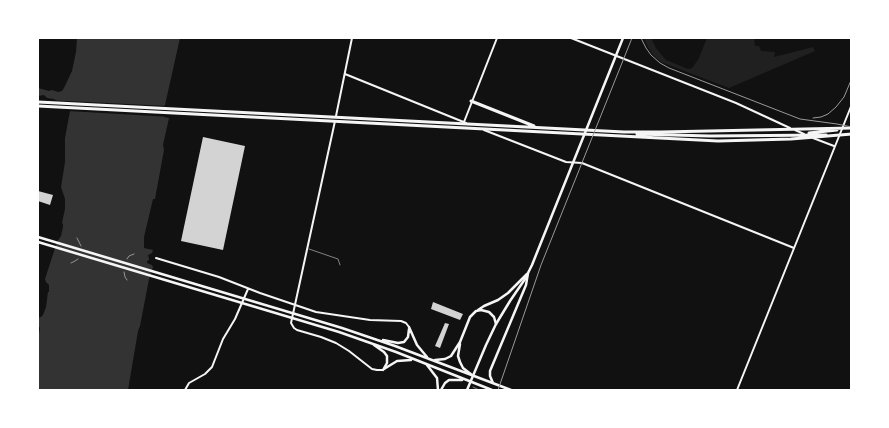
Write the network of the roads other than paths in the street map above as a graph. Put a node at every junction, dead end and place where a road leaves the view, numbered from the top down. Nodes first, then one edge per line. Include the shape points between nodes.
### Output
1 (352, 38) edge
2 (497, 38) edge
3 (571, 38) edge
4 (623, 38) edge
5 (616, 55) junction
6 (345, 74) junction
7 (471, 101) junction
8 (38, 102) edge
9 (852, 104) edge
10 (38, 106) edge
11 (464, 122) junction
12 (850, 128) edge
13 (788, 134) junction
14 (852, 134) edge
15 (834, 146) junction
16 (573, 162) junction
17 (38, 237) edge
18 (38, 242) edge
19 (794, 248) junction
20 (308, 249) junction
21 (156, 258) dead end
22 (340, 266) dead end
23 (528, 273) junction
24 (248, 289) junction
25 (295, 305) junction
26 (477, 310) junction
27 (496, 324) junction
28 (409, 327) junction
29 (374, 338) junction
30 (460, 342) junction
31 (370, 343) junction
32 (430, 359) junction
33 (414, 360) junction
34 (426, 364) junction
35 (382, 370) junction
36 (478, 378) junction
37 (466, 380) junction
38 (493, 383) junction
39 (468, 388) edge
40 (487, 389) junction
41 (186, 390) edge
42 (440, 390) edge
43 (483, 390) edge
44 (492, 390) edge
45 (511, 390) edge
46 (736, 390) edge

1 - 6 street
2 - 7 street
3 - 5 street
4 - 5 main road
5 - 15 street
5 - 16 main road
6 - 11 street
6 - 20 street
7 - 11 street
7 - 13 highway via 557,131 663,135
8 - 12 highway via 624,132
9 - 15 street
10 - 14 highway via 712,140
11 - 16 street
12 - 13 highway
13 - 14 highway
15 - 19 street
16 - 19 street
16 - 23 main road
17 - 29 main road
18 - 31 main road
19 - 46 street
20 - 22 lane via 338,259
20 - 25 street
21 - 24 street
23 - 26 main road via 508,294
23 - 27 main road
23 - 38 main road via 490,371
24 - 25 street
24 - 41 street via 212,367 189,383
25 - 28 street via 319,313 360,319 401,320
25 - 35 street via 292,322 295,329 336,342 372,369
26 - 27 main road via 490,313
26 - 30 main road via 470,317
27 - 39 main road
28 - 29 main road via 404,342
28 - 32 main road via 417,345
29 - 32 main road
30 - 32 main road via 449,358
30 - 36 main road via 460,365
31 - 33 main road
31 - 35 main road via 387,356
32 - 36 main road
33 - 34 main road
33 - 35 main road via 399,361
34 - 37 main road
34 - 42 main road via 437,378
36 - 38 main road
37 - 40 main road
37 - 42 main road via 451,380
38 - 45 main road
40 - 43 main road
40 - 44 main road

